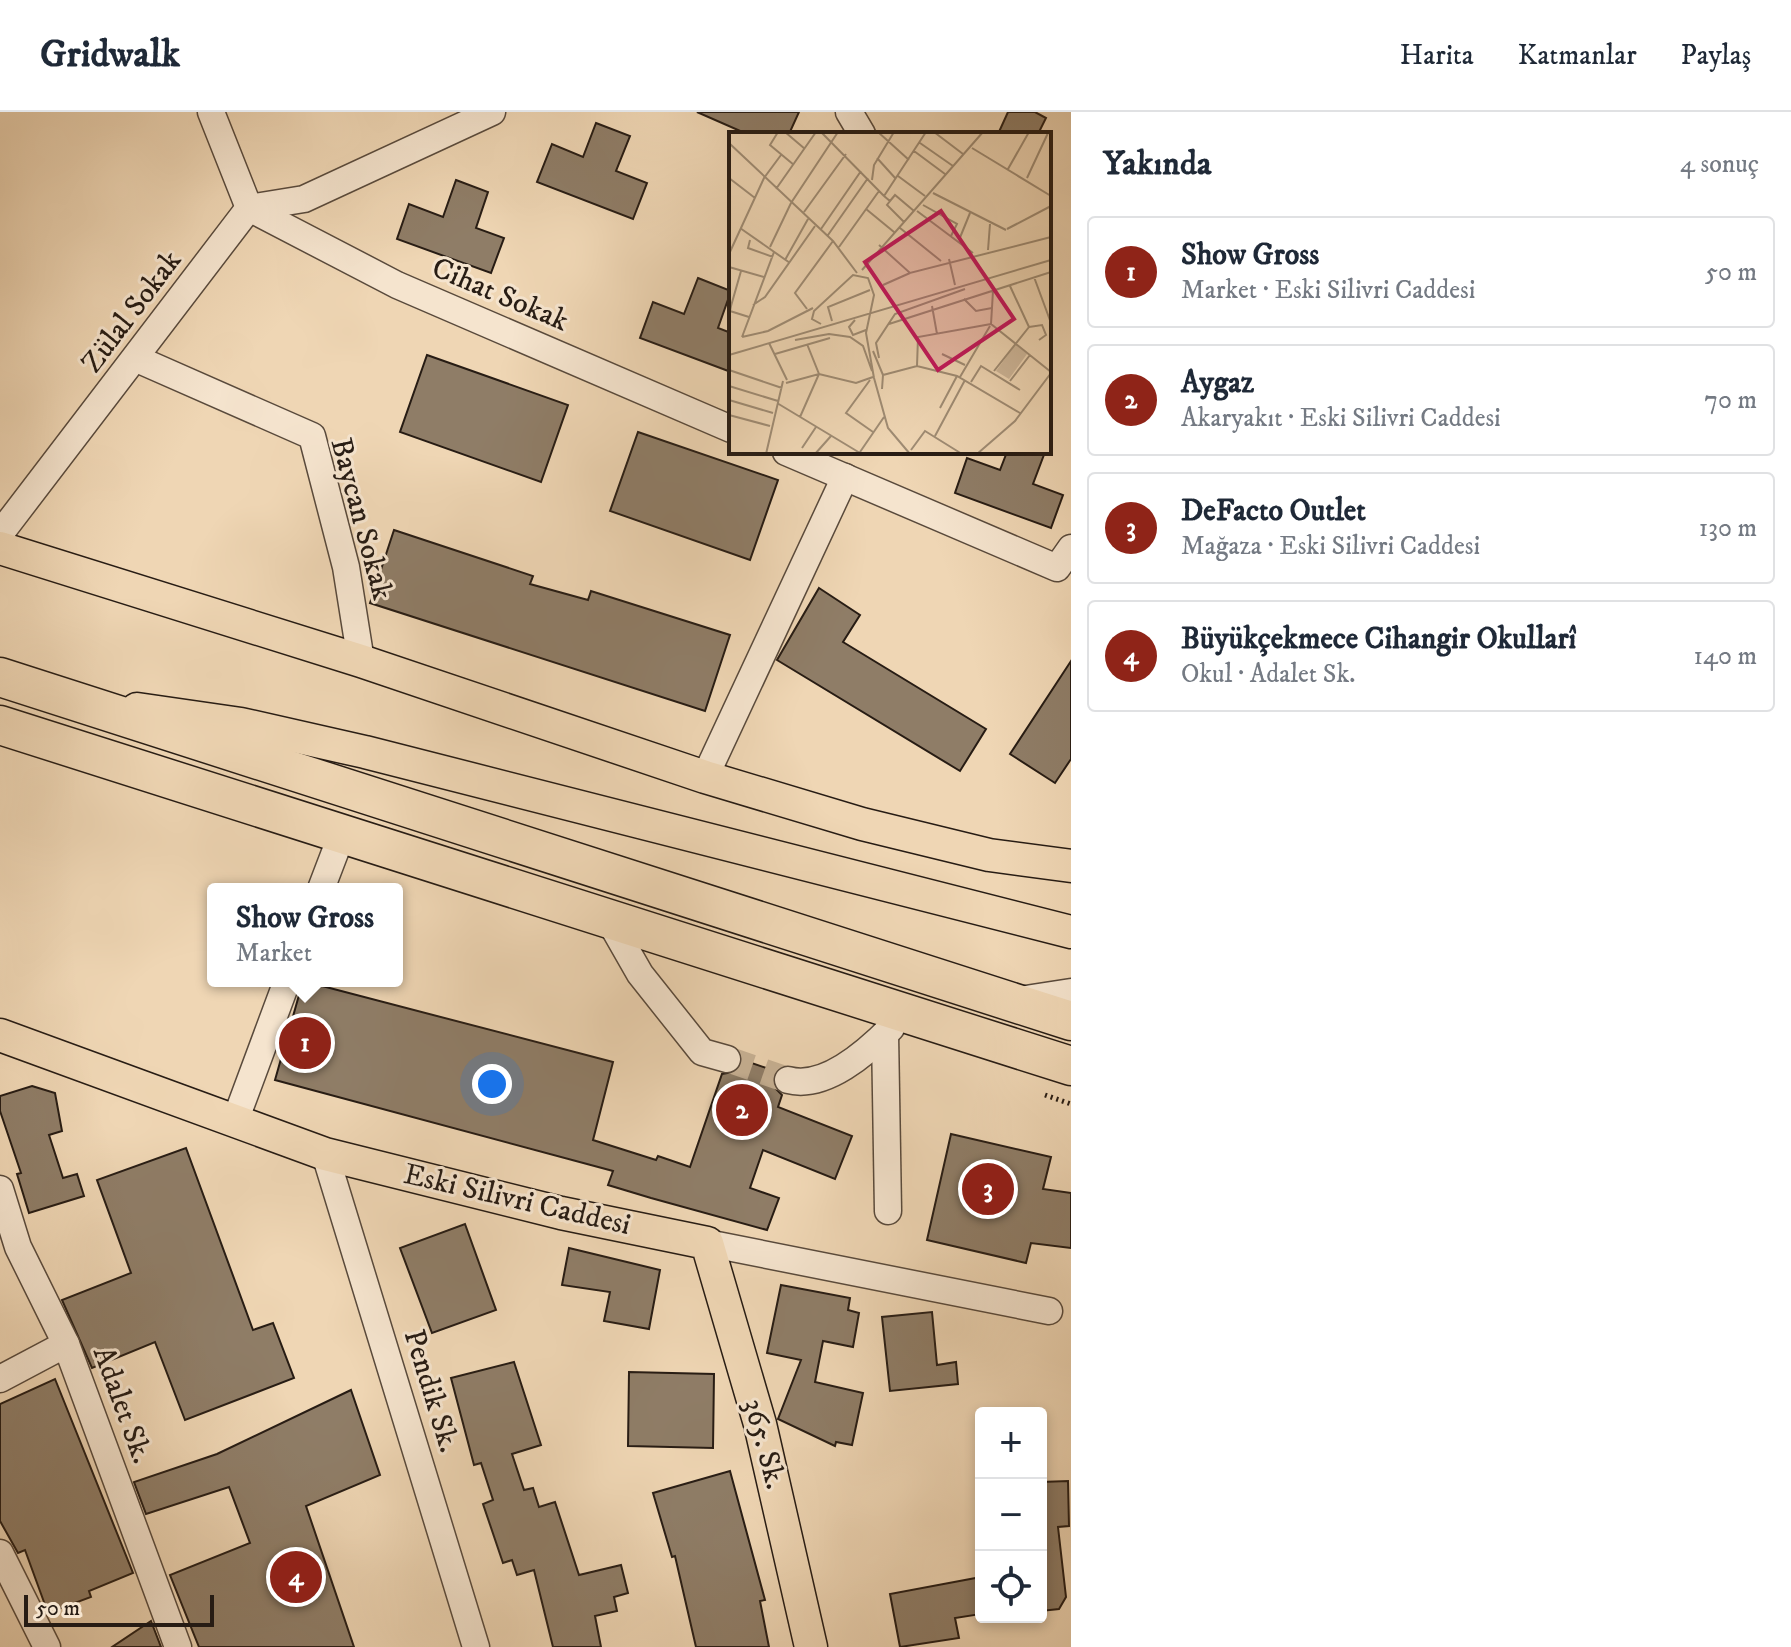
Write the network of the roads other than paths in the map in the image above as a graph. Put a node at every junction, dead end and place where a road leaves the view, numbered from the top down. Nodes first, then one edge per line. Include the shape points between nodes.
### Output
1 (211, 112) edge
2 (492, 112) edge
3 (849, 112) edge
4 (861, 132) edge
5 (249, 208) junction
6 (137, 359) junction
7 (729, 428) edge
8 (791, 454) edge
9 (845, 477) junction
10 (0, 534) edge
11 (0, 548) edge
12 (1071, 548) edge
13 (361, 661) junction
14 (0, 677) edge
15 (69, 698) junction
16 (0, 725) edge
17 (705, 777) junction
18 (342, 834) junction
19 (1071, 866) edge
20 (323, 883) edge
21 (608, 918) junction
22 (1071, 932) edge
23 (285, 987) edge
24 (1071, 992) edge
25 (1009, 1001) junction
26 (1071, 1021) edge
27 (896, 1024) junction
28 (0, 1035) edge
29 (727, 1059) tunnel mouth
30 (1071, 1066) edge
31 (788, 1080) tunnel mouth
32 (235, 1121) junction
33 (325, 1154) junction
34 (0, 1189) edge
35 (888, 1211) dead end
36 (707, 1243) junction
37 (9, 1253) edge
38 (1049, 1311) dead end
39 (66, 1344) junction
40 (0, 1379) edge
41 (0, 1553) edge
42 (47, 1647) edge
43 (178, 1647) edge
44 (476, 1647) edge
45 (811, 1647) edge

1 - 5 street
2 - 5 street via 304,199
3 - 4 street
5 - 6 street, Zülal Sokak
5 - 7 street, Cihat Sokak via 397,285
6 - 10 street, Zülal Sokak
6 - 13 street, Baycan Sokak via 312,436 346,567
8 - 9 street
9 - 12 street via 1057,568
9 - 17 street
11 - 13 main road
13 - 17 main road
14 - 15 highway
15 - 22 main road via 241,724 365,752
15 - 25 highway
16 - 18 highway
17 - 19 main road via 862,824 975,851
18 - 20 street
18 - 21 highway
21 - 27 highway
21 - 29 street via 640,974 702,1052
23 - 32 street
24 - 25 street
25 - 26 highway
27 - 30 highway
27 - 31 street via 865,1054 821,1077
27 - 35 street
28 - 32 main road, Eski Silivri Caddesi
32 - 33 main road, Eski Silivri Caddesi
33 - 36 main road, Eski Silivri Caddesi
33 - 44 street, Pendik Sk.
34 - 37 street, Adalet Sk.
36 - 38 street, Eski Silivri Caddesi
36 - 45 main road, 365. Sk. via 760,1424
37 - 39 street, Adalet Sk.
39 - 40 street
39 - 43 street, Adalet Sk.
41 - 42 street

